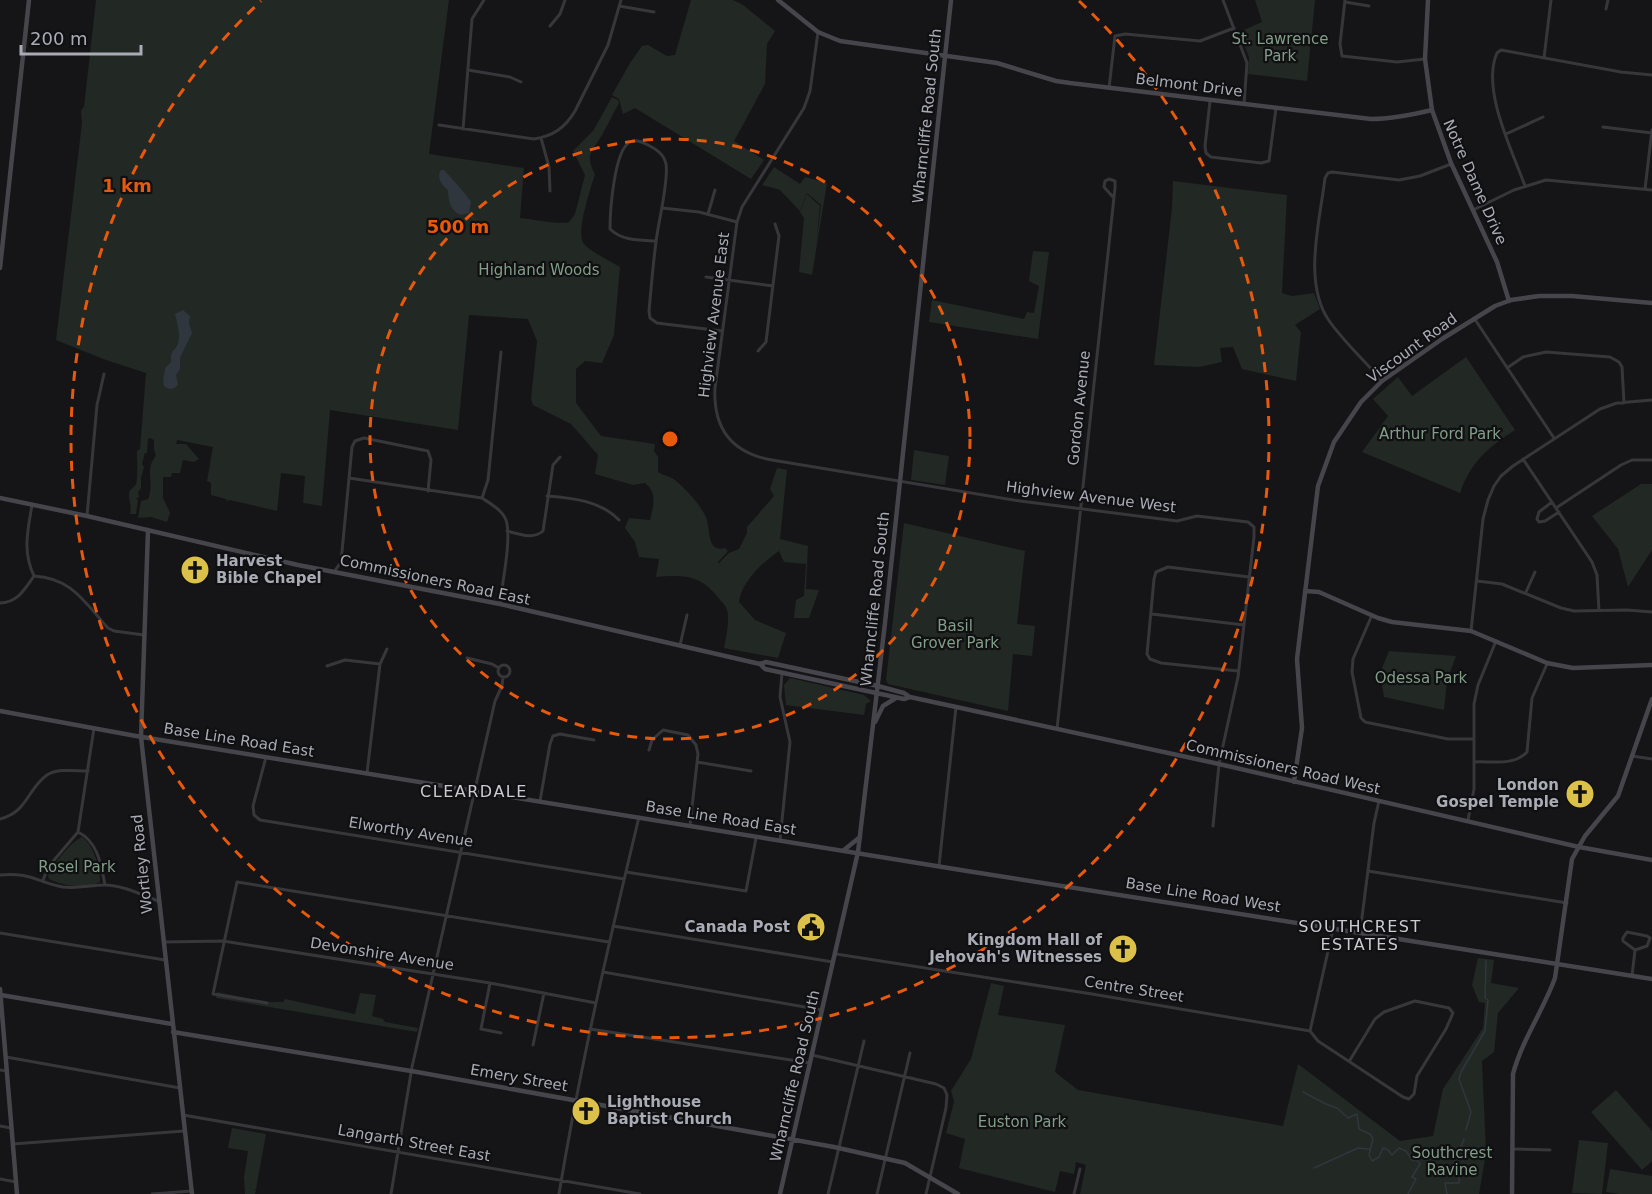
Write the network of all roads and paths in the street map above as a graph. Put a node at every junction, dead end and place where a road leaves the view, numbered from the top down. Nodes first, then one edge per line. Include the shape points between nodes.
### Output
1 (29, 0) edge
2 (484, 0) edge
3 (565, 0) edge
4 (621, 0) edge
5 (778, 0) edge
6 (951, 0) edge
7 (1223, 0) edge
8 (1428, 0) edge
9 (1551, 0) edge
10 (1608, 0) edge
11 (1345, 1) edge
12 (620, 6) junction
13 (1368, 6) dead end
14 (1606, 9) dead end
15 (654, 12) dead end
16 (550, 26) dead end
17 (1234, 28) junction
18 (818, 32) junction
19 (945, 56) junction
20 (1544, 58) junction
21 (1425, 59) junction
22 (468, 70) junction
23 (1652, 75) edge
24 (521, 82) dead end
25 (1108, 87) junction
26 (1210, 100) junction
27 (1244, 104) junction
28 (1276, 108) junction
29 (1432, 110) junction
30 (1543, 117) dead end
31 (439, 125) dead end
32 (1603, 127) dead end
33 (463, 129) junction
34 (1652, 132) edge
35 (1506, 134) junction
36 (541, 138) junction
37 (1451, 164) junction
38 (0, 183) edge
39 (8, 185) junction
40 (1525, 186) junction
41 (1645, 189) junction
42 (715, 190) dead end
43 (1652, 190) edge
44 (550, 191) dead end
45 (1113, 197) junction
46 (662, 208) junction
47 (1473, 210) junction
48 (708, 214) junction
49 (737, 222) junction
50 (776, 224) dead end
51 (656, 241) junction
52 (0, 268) edge
53 (706, 277) dead end
54 (729, 280) junction
55 (773, 286) junction
56 (1509, 301) junction
57 (1652, 303) edge
58 (1474, 318) junction
59 (722, 331) junction
60 (758, 351) dead end
61 (501, 352) dead end
62 (1507, 369) junction
63 (104, 374) dead end
64 (1382, 381) junction
65 (1652, 400) edge
66 (1624, 403) junction
67 (1554, 438) junction
68 (560, 457) dead end
69 (1523, 459) junction
70 (1652, 460) edge
71 (349, 478) junction
72 (900, 483) junction
73 (428, 491) junction
74 (547, 496) junction
75 (0, 498) edge
76 (482, 498) junction
77 (1552, 502) junction
78 (32, 504) junction
79 (1556, 508) junction
80 (1080, 509) junction
81 (1559, 512) junction
82 (87, 516) junction
83 (619, 520) dead end
84 (148, 530) junction
85 (507, 531) junction
86 (334, 572) junction
87 (1535, 572) dead end
88 (34, 576) junction
89 (1249, 577) junction
90 (1477, 581) junction
91 (1305, 591) junction
92 (1526, 592) junction
93 (0, 603) edge
94 (500, 604) junction
95 (1599, 611) junction
96 (1652, 612) edge
97 (1152, 614) junction
98 (687, 615) dead end
99 (1372, 615) junction
100 (1244, 624) junction
101 (1472, 631) junction
102 (144, 634) junction
103 (1496, 641) junction
104 (680, 646) junction
105 (387, 649) dead end
106 (467, 658) dead end
107 (1547, 663) junction
108 (380, 664) junction
109 (760, 664) junction
110 (783, 665) junction
111 (1652, 665) edge
112 (327, 666) dead end
113 (499, 668) junction
114 (1238, 671) junction
115 (782, 673) junction
116 (504, 677) junction
117 (878, 686) junction
118 (877, 693) junction
119 (910, 697) junction
120 (897, 698) junction
121 (1652, 699) edge
122 (956, 707) junction
123 (0, 711) edge
124 (873, 727) junction
125 (94, 728) junction
126 (1057, 729) junction
127 (141, 737) junction
128 (1474, 739) junction
129 (594, 740) dead end
130 (648, 750) dead end
131 (1632, 756) junction
132 (266, 757) junction
133 (1652, 759) edge
134 (697, 762) junction
135 (1474, 762) junction
136 (1219, 764) junction
137 (88, 771) junction
138 (751, 771) dead end
139 (367, 773) junction
140 (1294, 782) junction
141 (475, 790) junction
142 (540, 801) junction
143 (1379, 801) junction
144 (639, 817) junction
145 (0, 819) edge
146 (1468, 820) junction
147 (690, 825) junction
148 (1213, 826) dead end
149 (78, 832) junction
150 (757, 836) junction
151 (860, 837) junction
152 (780, 840) junction
153 (1579, 847) junction
154 (844, 850) junction
155 (459, 852) junction
156 (858, 852) junction
157 (1652, 860) edge
158 (939, 866) junction
159 (1368, 871) junction
160 (626, 872) junction
161 (0, 875) edge
162 (624, 879) junction
163 (43, 880) junction
164 (105, 885) junction
165 (158, 901) junction
166 (1567, 903) junction
167 (445, 916) junction
168 (613, 926) junction
169 (1333, 929) junction
170 (0, 933) edge
171 (1360, 933) junction
172 (223, 941) junction
173 (163, 942) junction
174 (609, 942) junction
175 (1635, 950) junction
176 (836, 954) junction
177 (165, 960) junction
178 (833, 962) junction
179 (1557, 964) junction
180 (603, 972) junction
181 (432, 975) junction
182 (1632, 976) junction
183 (1652, 979) edge
184 (490, 983) junction
185 (0, 989) edge
186 (544, 993) junction
187 (0, 995) edge
188 (1, 1002) edge
189 (596, 1003) junction
190 (267, 1004) dead end
191 (822, 1010) junction
192 (172, 1024) junction
193 (589, 1029) junction
194 (1310, 1031) junction
195 (173, 1032) junction
196 (501, 1032) dead end
197 (864, 1041) dead end
198 (532, 1045) dead end
199 (910, 1053) dead end
200 (812, 1055) junction
201 (6, 1058) junction
202 (1350, 1060) junction
203 (810, 1063) junction
204 (858, 1066) junction
205 (0, 1070) edge
206 (7, 1071) junction
207 (411, 1071) junction
208 (904, 1077) junction
209 (180, 1088) junction
210 (574, 1101) junction
211 (183, 1115) junction
212 (0, 1126) edge
213 (11, 1128) junction
214 (185, 1131) junction
215 (793, 1139) junction
216 (13, 1144) junction
217 (839, 1148) junction
218 (1512, 1149) junction
219 (1550, 1150) dead end
220 (398, 1153) junction
221 (884, 1158) junction
222 (1080, 1169) dead end
223 (930, 1177) junction
224 (0, 1179) edge
225 (561, 1180) junction
226 (16, 1182) junction
227 (192, 1192) edge
228 (17, 1194) edge
229 (152, 1194) edge
230 (391, 1194) edge
231 (559, 1194) edge
232 (640, 1194) edge
233 (780, 1194) edge
234 (828, 1194) edge
235 (877, 1194) edge
236 (927, 1194) edge
237 (958, 1194) edge
238 (1074, 1194) edge
239 (1512, 1194) edge

1 - 39 street
2 - 22 street via 472,19
3 - 16 street
4 - 12 street
5 - 18 street, Belmont Drive
6 - 19 street, Wharncliffe Road South
7 - 17 street
8 - 21 street, Notre Dame Drive
9 - 20 street
10 - 14 street
11 - 13 street
11 - 21 street via 1342,56 1397,62
12 - 15 street
12 - 36 street via 608,45 575,111 560,129
17 - 25 street via 1200,41 1115,36
17 - 27 street via 1246,63
18 - 19 street, Belmont Drive via 840,41
18 - 49 street, Highview Avenue East via 804,108 742,207
19 - 25 street, Belmont Drive via 997,63 1056,81
19 - 72 street, Wharncliffe Road South
20 - 23 street
20 - 35 street via 1501,50 1497,53 1491,80
21 - 29 street, Notre Dame Drive
22 - 24 street
22 - 33 street
25 - 26 street, Belmont Drive
26 - 27 street, Belmont Drive
26 - 28 street via 1206,153 1221,159 1269,161
27 - 28 street, Belmont Drive
28 - 29 street, Belmont Drive via 1386,119
29 - 37 street, Notre Dame Drive
30 - 35 street
31 - 33 street
32 - 34 street
33 - 36 street
34 - 41 street
35 - 40 street
36 - 44 street via 549,167
37 - 47 street, Notre Dame Drive
37 - 64 street via 1410,179 1332,172 1325,178 1314,285 1330,322
38 - 39 street
39 - 52 street
40 - 41 street via 1546,180
40 - 47 street
41 - 43 street
42 - 48 street
45 - 45 street, Gordon Avenue via 1115,181 1109,178 1104,187
45 - 80 street, Gordon Avenue
46 - 48 street
46 - 51 street
46 - 51 street via 666,168 663,156 637,140 627,143 617,164 610,230 624,238
47 - 56 street, Notre Dame Drive via 1497,262
48 - 49 street
49 - 54 street, Highview Avenue East
50 - 55 street via 779,236
51 - 59 street via 650,318 657,323
53 - 54 street
54 - 55 street
54 - 59 street, Highview Avenue East
55 - 60 street via 766,342
56 - 57 street, Viscount Road via 1572,296
56 - 58 street, Viscount Road
58 - 62 street
58 - 64 street, Viscount Road
59 - 72 street, Highview Avenue East via 715,409 722,428 735,445 758,458
61 - 76 street via 488,480
62 - 66 street via 1523,357 1546,352 1610,357 1622,367
62 - 67 street
63 - 82 street via 97,405
64 - 91 street, Viscount Road via 1360,402 1334,442 1317,495
65 - 66 street
66 - 67 street via 1600,409
67 - 69 street
68 - 74 street via 553,465
69 - 77 street
69 - 90 street via 1501,476 1488,500
70 - 79 street via 1632,460 1621,465
71 - 73 street
71 - 73 street via 352,447 364,438 428,451
71 - 86 street via 341,562
72 - 80 street, Highview Avenue West
72 - 117 street, Wharncliffe Road South
73 - 76 street
74 - 83 street via 594,504 611,511
74 - 85 street via 543,531 538,536
75 - 78 street, Commissioners Road East
76 - 85 street via 500,511
77 - 79 street
77 - 81 street via 1539,512 1537,519 1542,522
78 - 82 street, Commissioners Road East
78 - 88 street via 26,554
79 - 81 street
80 - 89 street, Highview Avenue West via 1177,521 1197,516 1248,522 1254,527
80 - 126 street, Gordon Avenue
81 - 95 street via 1592,562 1597,575
82 - 84 street, Commissioners Road East
84 - 86 street, Commissioners Road East
84 - 102 street, Wortley Road
85 - 94 street
86 - 94 street, Commissioners Road East
87 - 92 street
88 - 93 street via 15,600
88 - 102 street via 47,577 76,591 108,628
89 - 97 street via 1161,569 1154,579
89 - 100 street, Highview Avenue West
90 - 92 street
90 - 101 street
91 - 99 street via 1325,594
91 - 140 street, Viscount Road via 1297,659 1302,728
92 - 95 street via 1561,608
94 - 104 street, Commissioners Road East
95 - 96 street
97 - 100 street
97 - 114 street via 1147,654 1150,659
98 - 104 street
99 - 101 street via 1392,622
99 - 128 street via 1353,659 1361,718 1448,739
100 - 114 street, Highview Avenue West
101 - 103 street
102 - 127 street, Wortley Road
103 - 107 street
103 - 128 street via 1477,688
104 - 109 street, Commissioners Road East
105 - 108 street
106 - 113 street
107 - 111 street via 1573,668
107 - 135 street via 1532,698 1527,752 1514,761
108 - 112 street via 345,660
108 - 139 street
109 - 110 street, Commissioners Road East
109 - 115 street, Commissioners Road East
110 - 115 street
110 - 117 street, Commissioners Road East
113 - 116 street via 498,674
113 - 116 street via 504,665 509,669 509,675
114 - 136 street, Highview Avenue West
115 - 118 street, Commissioners Road East
115 - 152 street via 780,697 790,742
116 - 141 street
117 - 118 street, Wharncliffe Road South
117 - 119 street, Commissioners Road West
118 - 120 street, Commissioners Road West
118 - 124 street, Wharncliffe Road South
119 - 120 street, Commissioners Road West
119 - 122 street, Commissioners Road West
120 - 124 street via 883,706
121 - 131 street
122 - 126 street, Commissioners Road West
122 - 158 street
123 - 125 street, Base Line Road East
124 - 151 street, Wharncliffe Road South
125 - 127 street, Base Line Road East
125 - 137 street
126 - 136 street, Commissioners Road West
127 - 132 street, Base Line Road East
127 - 165 street, Wortley Road
128 - 135 street
129 - 142 street via 553,736
130 - 134 street via 663,730 688,735 696,745
131 - 133 street
131 - 153 street via 1618,796
132 - 139 street, Base Line Road East
132 - 155 street, Elworthy Avenue via 254,806 254,815 260,820
134 - 138 street
134 - 147 street
135 - 146 street
136 - 140 street, Commissioners Road West
136 - 148 street, Highview Avenue West
137 - 145 street via 67,770 47,775 19,810
137 - 149 street
139 - 141 street, Base Line Road East
140 - 143 street, Commissioners Road West
141 - 142 street, Base Line Road East
141 - 155 street
142 - 144 street, Base Line Road East
143 - 146 street, Commissioners Road West
143 - 159 street
144 - 147 street, Base Line Road East
144 - 160 street
146 - 153 street, Commissioners Road West
147 - 150 street, Base Line Road East
149 - 163 street via 49,866
149 - 164 street via 93,843
150 - 152 street, Base Line Road East
150 - 160 street via 746,891
151 - 154 street
151 - 156 street, Wharncliffe Road South
152 - 154 street, Base Line Road East
153 - 157 street, Commissioners Road West
153 - 166 street via 1572,859
154 - 156 street, Base Line Road East
155 - 162 street, Elworthy Avenue
155 - 167 street
156 - 158 street, Base Line Road West
156 - 176 street, Wharncliffe Road South
158 - 169 street, Base Line Road West
159 - 166 street
159 - 171 street
160 - 162 street
161 - 163 street via 21,874
162 - 168 street
163 - 164 street via 74,888
164 - 165 street
165 - 173 street, Wortley Road
166 - 179 street
167 - 172 street via 237,882
167 - 174 street
167 - 181 street
168 - 174 street
168 - 178 street
169 - 171 street, Base Line Road West
169 - 194 street
170 - 177 street
171 - 179 street, Base Line Road West
172 - 173 street, Devonshire Avenue
172 - 181 street, Devonshire Avenue
172 - 190 street via 213,994
173 - 177 street, Wortley Road
174 - 180 street
175 - 175 street via 1647,946 1650,938 1627,932 1623,941
175 - 182 street
176 - 178 street, Wharncliffe Road South
176 - 194 street, Centre Street
177 - 192 street, Wortley Road
178 - 191 street, Wharncliffe Road South
179 - 182 street, Base Line Road West
179 - 218 street via 1548,997 1515,1067
180 - 189 street
180 - 191 street
181 - 184 street, Devonshire Avenue
181 - 207 street
182 - 183 street, Base Line Road West
184 - 186 street, Devonshire Avenue
184 - 196 street via 481,1029
185 - 187 street
186 - 189 street, Devonshire Avenue
186 - 198 street
187 - 188 street
187 - 192 street
188 - 201 street
189 - 193 street
191 - 200 street, Wharncliffe Road South
192 - 195 street, Wortley Road
193 - 203 street
193 - 210 street
194 - 202 street, Centre Street via 1318,1041
195 - 207 street, Emery Street
195 - 209 street, Wortley Road
197 - 204 street
199 - 208 street
200 - 203 street, Wharncliffe Road South
200 - 204 street
201 - 206 street
201 - 209 street
202 - 202 street, Centre Street via 1375,1019 1384,1012 1415,1001 1449,1008 1453,1013 1417,1076 1414,1094 1409,1098
203 - 215 street, Wharncliffe Road South
204 - 208 street
204 - 217 street
205 - 206 street
206 - 213 street
207 - 210 street, Emery Street
207 - 220 street
208 - 221 street
208 - 223 street via 936,1084 947,1095
209 - 211 street, Wortley Road
210 - 215 street, Emery Street
210 - 225 street
211 - 214 street, Wortley Road
211 - 220 street, Langarth Street East
212 - 213 street
213 - 216 street
214 - 216 street
214 - 227 street, Wortley Road
215 - 217 street, Emery Street
215 - 233 street, Wharncliffe Road South
216 - 226 street
217 - 221 street, Emery Street
217 - 234 street
218 - 219 street
218 - 239 street
220 - 225 street, Langarth Street East
220 - 230 street
221 - 223 street, Emery Street via 905,1163
221 - 235 street
222 - 238 street
223 - 236 street
223 - 237 street, Emery Street
224 - 226 street
225 - 231 street
225 - 232 street, Langarth Street East
226 - 228 street
227 - 229 street

